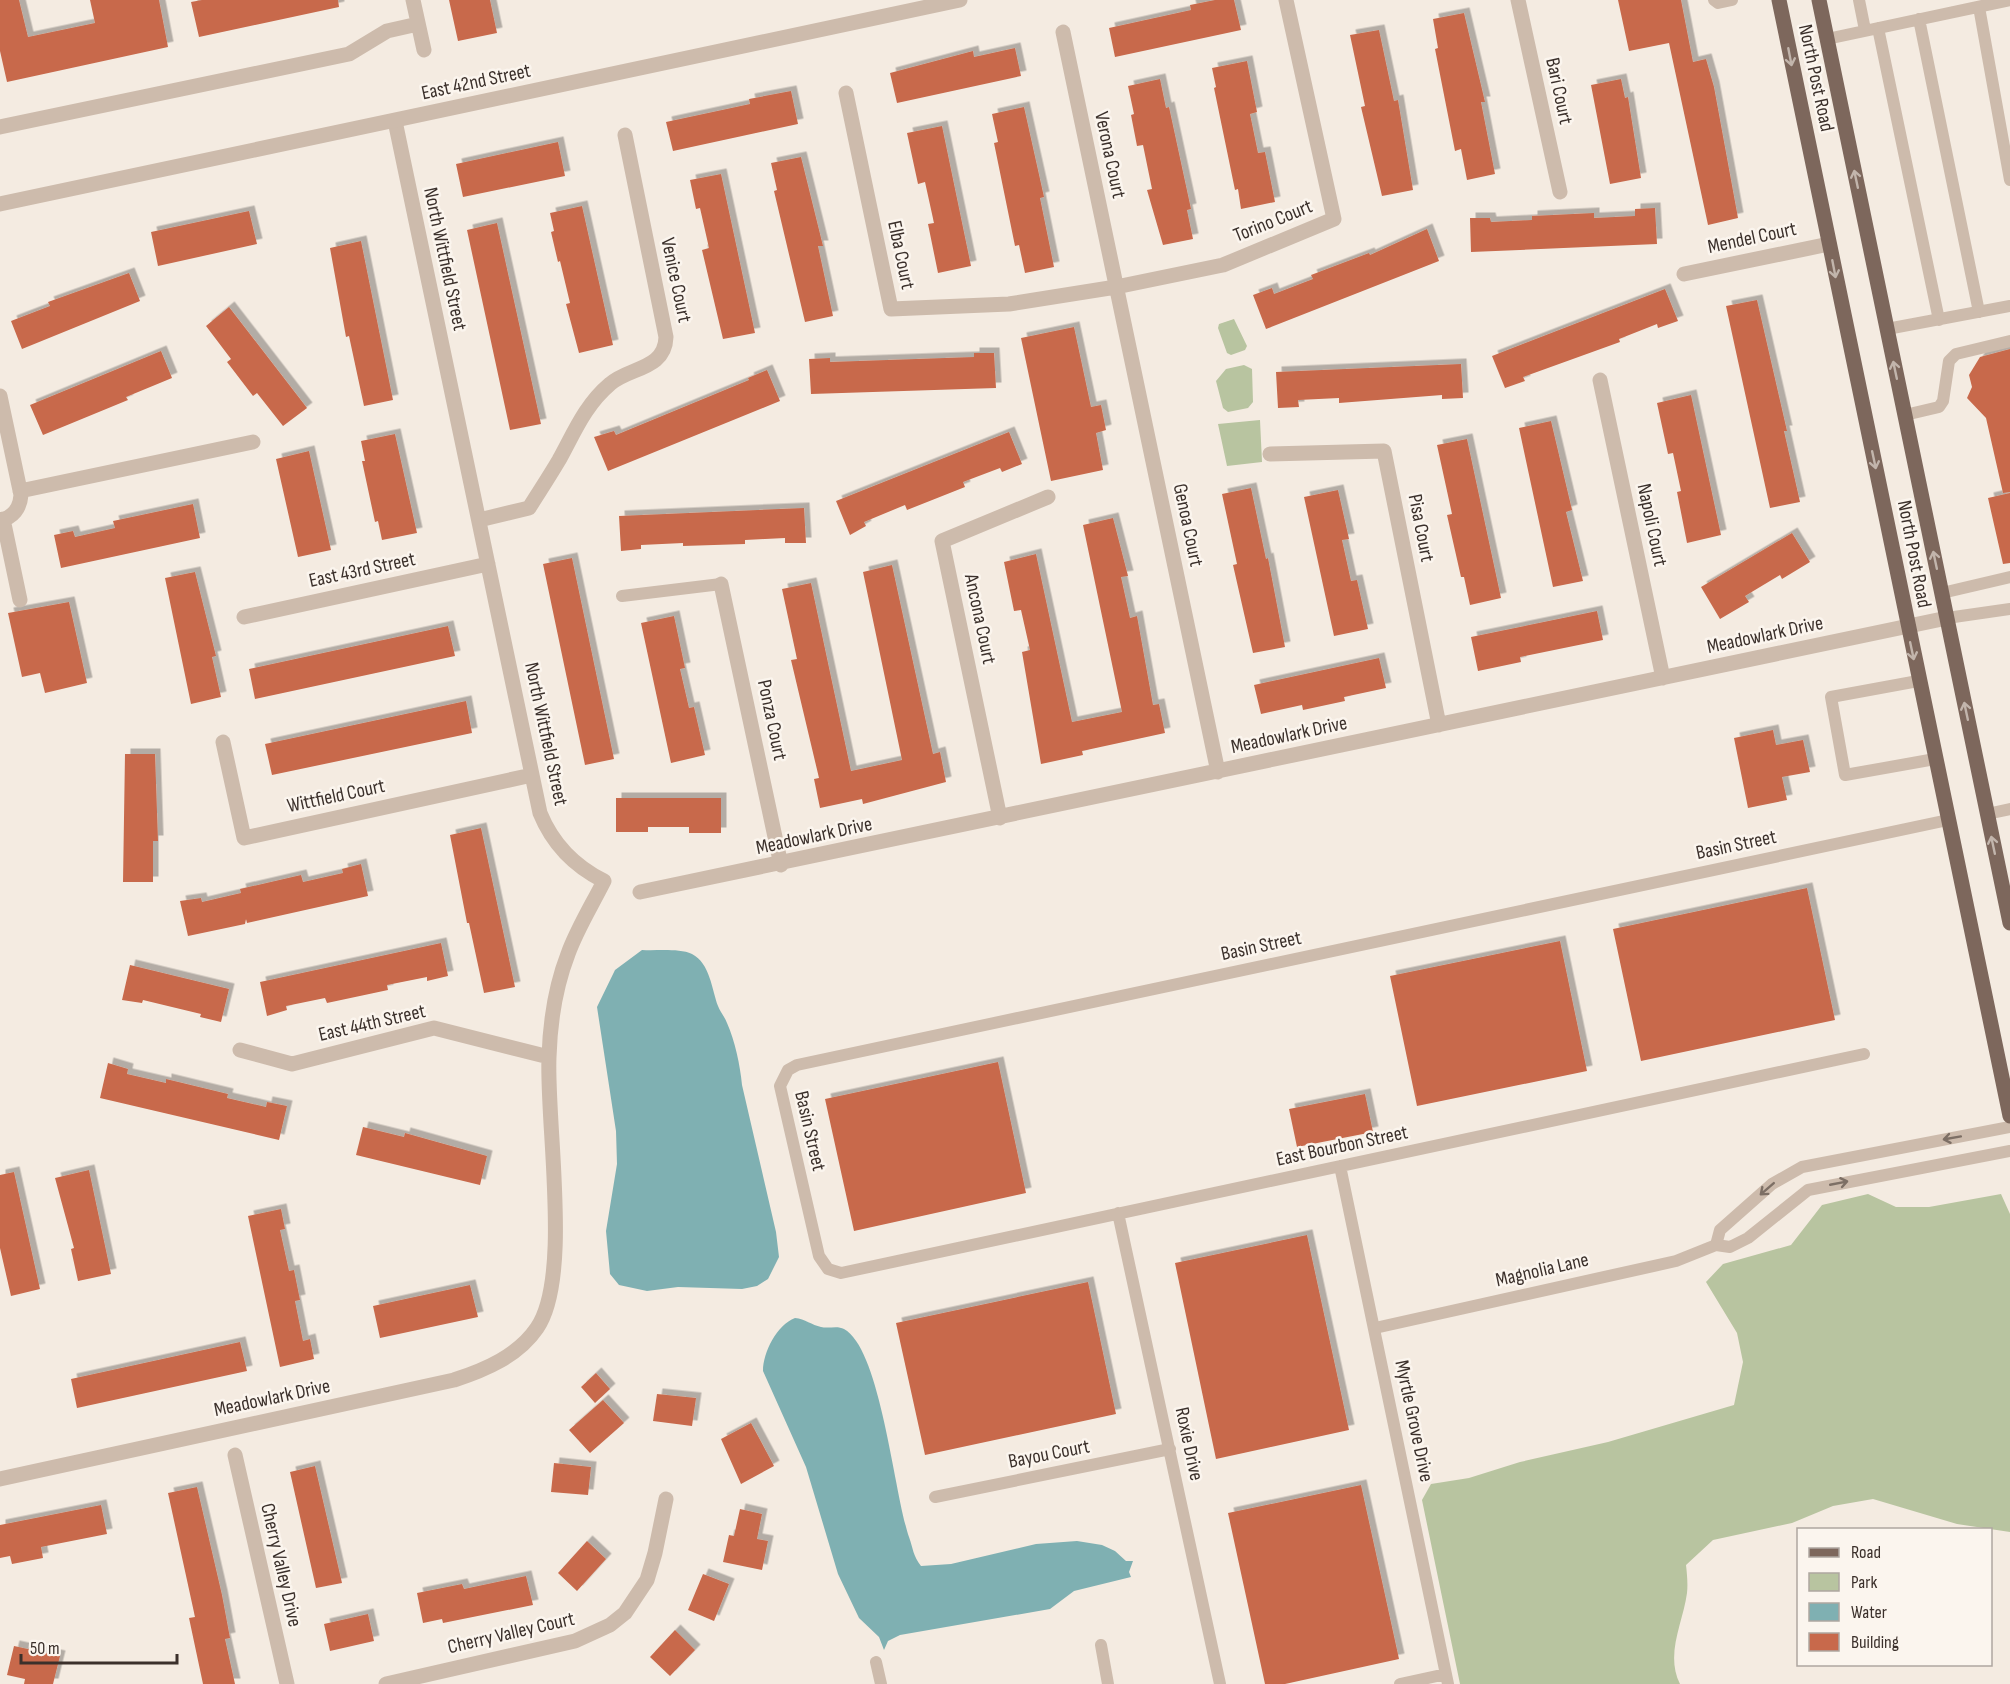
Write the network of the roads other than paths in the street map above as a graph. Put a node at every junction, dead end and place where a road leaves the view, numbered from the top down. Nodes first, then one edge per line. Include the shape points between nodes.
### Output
1 (413, 0) edge
2 (960, 0) edge
3 (1286, 0) edge
4 (1518, 0) edge
5 (1732, 0) edge
6 (1779, 0) edge
7 (1819, 0) edge
8 (1859, 0) edge
9 (2010, 0) edge
10 (1716, 1) edge
11 (1979, 7) junction
12 (1919, 20) junction
13 (418, 24) junction
14 (1872, 29) junction
15 (1063, 32) dead end
16 (1827, 39) junction
17 (424, 50) dead end
18 (846, 93) dead end
19 (395, 121) junction
20 (0, 127) edge
21 (625, 135) dead end
22 (2010, 180) edge
23 (1560, 192) dead end
24 (0, 204) edge
25 (1829, 244) junction
26 (1684, 274) dead end
27 (1116, 287) junction
28 (1009, 304) joint
29 (2010, 306) edge
30 (1979, 312) junction
31 (1940, 320) junction
32 (1887, 329) junction
33 (2010, 340) edge
34 (1600, 380) dead end
35 (0, 396) edge
36 (1905, 415) junction
37 (253, 442) dead end
38 (1270, 454) dead end
39 (20, 491) junction
40 (1048, 498) dead end
41 (2, 519) edge
42 (479, 520) junction
43 (488, 564) junction
44 (2010, 577) edge
45 (721, 584) joint
46 (1942, 593) junction
47 (622, 596) dead end
48 (20, 600) dead end
49 (2010, 609) edge
50 (244, 617) dead end
51 (1947, 618) junction
52 (1906, 626) junction
53 (1664, 678) junction
54 (1918, 681) junction
55 (1439, 725) junction
56 (223, 742) dead end
57 (1935, 759) junction
58 (1218, 772) junction
59 (532, 775) junction
60 (2010, 809) edge
61 (1987, 814) junction
62 (1000, 818) junction
63 (1948, 820) junction
64 (781, 864) junction
65 (640, 892) dead end
66 (2010, 922) edge
67 (240, 1050) dead end
68 (1864, 1054) dead end
69 (549, 1057) junction
70 (2010, 1116) edge
71 (2010, 1127) edge
72 (2010, 1151) edge
73 (1340, 1166) junction
74 (1118, 1213) junction
75 (1716, 1245) junction
76 (828, 1269) joint
77 (538, 1327) joint
78 (1375, 1328) junction
79 (1170, 1449) junction
80 (235, 1455) dead end
81 (0, 1479) edge
82 (935, 1497) dead end
83 (666, 1499) dead end
84 (1101, 1645) dead end
85 (876, 1662) dead end
86 (1447, 1679) edge
87 (287, 1684) edge
88 (386, 1684) edge
89 (881, 1684) edge
90 (1108, 1684) edge
91 (1220, 1684) edge
92 (1400, 1684) edge

1 - 13 street
2 - 19 street, East 42nd Street
3 - 27 street, Torino Court via 1334,219 1222,265
4 - 23 street, Bari Court
5 - 10 lane
6 -> 25 main road, North Post Road
7 - 16 main road, North Post Road
8 - 14 lane
9 - 11 lane
11 - 12 lane
11 - 22 lane
12 - 14 lane
12 - 30 lane
13 - 17 street
13 - 20 street via 387,31 349,54
14 - 16 lane
14 - 31 lane
15 - 27 street, Verona Court
32 -> 16 main road, North Post Road
18 - 28 street, Elba Court via 891,309
19 - 24 street, East 42nd Street
19 - 42 street, North Wittfield Street
21 - 42 street, Venice Court via 666,348 648,365 612,382 594,399 529,508
25 - 26 street, Mendel Court
25 -> 52 main road, North Post Road
27 - 28 street, Torino Court
27 - 58 street, Genoa Court
29 - 30 lane
30 - 31 lane
31 - 32 lane
36 -> 32 main road, North Post Road
33 - 36 lane via 1956,354 1949,361 1939,407
34 - 53 street, Napoli Court
35 - 39 street
46 -> 36 main road, North Post Road
37 - 39 street
38 - 55 street, Pisa Court via 1384,451
39 - 41 street via 20,505 11,516
40 - 62 street, Ancona Court via 942,541
41 - 48 street
42 - 43 street, North Wittfield Street
43 - 50 street, East 43rd Street
43 - 59 street, North Wittfield Street
44 - 46 lane
45 - 47 lane
45 - 64 street, Ponza Court
46 - 51 main road, North Post Road
49 - 51 lane
51 - 52 street, Meadowlark Drive
61 -> 51 main road, North Post Road
52 - 53 street, Meadowlark Drive
52 -> 54 main road, North Post Road
53 - 55 street, Meadowlark Drive
54 - 57 main road, North Post Road
54 - 57 lane via 1831,697 1845,775
55 - 58 street, Meadowlark Drive
56 - 59 street, Wittfield Court via 244,838
57 - 63 main road, North Post Road
58 - 62 street, Meadowlark Drive
59 - 69 street, North Wittfield Street via 540,813 553,838 576,864 604,881 568,952 559,981
60 - 61 lane
66 -> 61 main road, North Post Road
62 - 64 street, Meadowlark Drive
63 - 70 main road, North Post Road
63 - 76 lane, Basin Street via 798,1065 788,1070 780,1090 819,1256
64 - 65 street, Meadowlark Drive
67 - 69 street, East 44th Street via 292,1064 434,1028
68 - 73 lane, East Bourbon Street
69 - 77 street, North Wittfield Street via 555,1261 548,1305
71 -> 75 lane via 1802,1167 1772,1184 1720,1230
75 -> 72 lane, Magnolia Lane via 1730,1247 1748,1238 1808,1190
73 - 74 lane, East Bourbon Street
73 - 78 lane, Myrtle Grove Drive
74 - 76 lane, East Bourbon Street via 841,1273
74 - 79 lane, Roxie Drive
75 - 78 lane, Magnolia Lane via 1676,1261
77 - 81 street, Meadowlark Drive via 509,1356 483,1371 454,1380
78 - 86 lane, Myrtle Grove Drive
79 - 82 lane, Bayou Court
79 - 91 lane, Roxie Drive
80 - 87 street, Cherry Valley Drive
83 - 88 street, Cherry Valley Court via 646,1580 625,1613 610,1625 575,1641
84 - 90 lane
85 - 89 lane
86 - 92 lane

